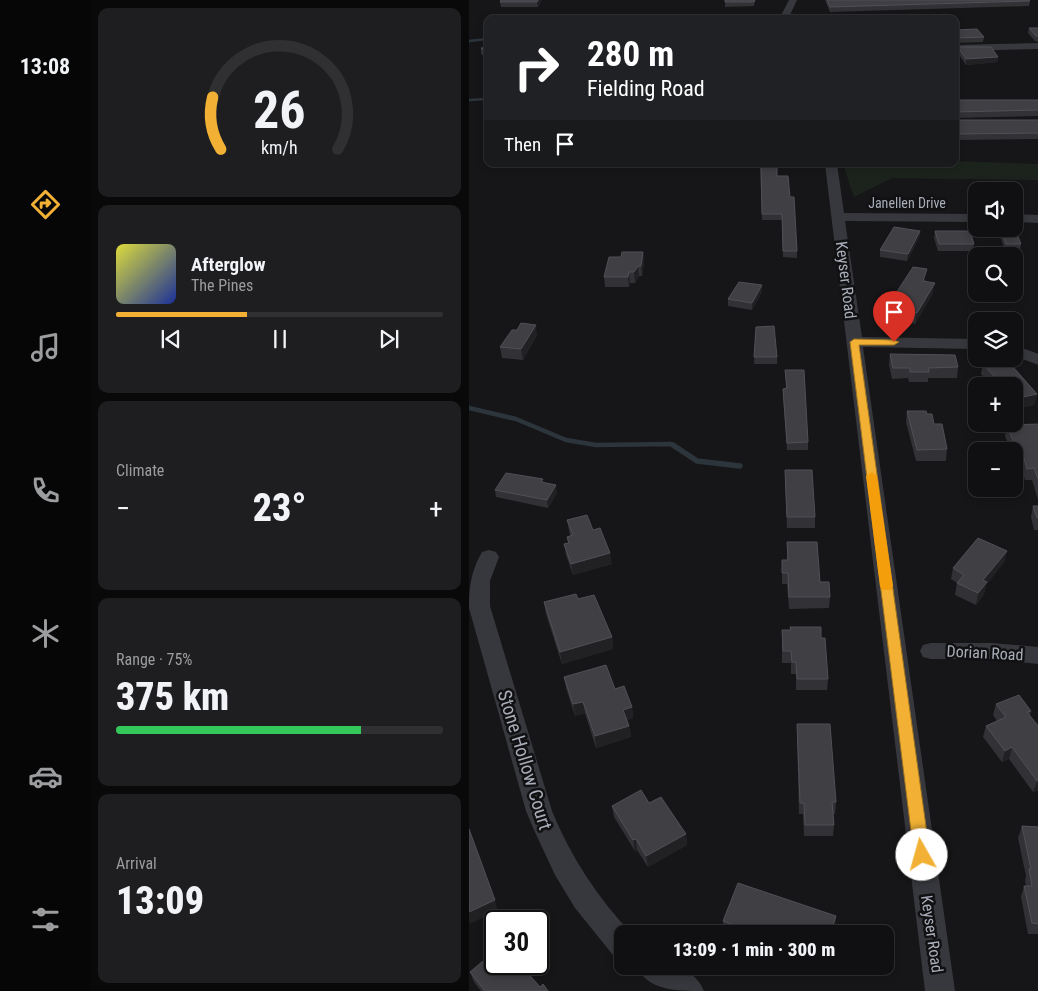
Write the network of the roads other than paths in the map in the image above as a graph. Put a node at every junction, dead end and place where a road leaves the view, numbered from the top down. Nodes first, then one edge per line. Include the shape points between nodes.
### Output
1 (793, 0) edge
2 (785, 15) edge
3 (1038, 46) edge
4 (959, 48) edge
5 (831, 167) edge
6 (838, 217) junction
7 (968, 218) edge
8 (1023, 218) edge
9 (1038, 219) edge
10 (854, 342) junction
11 (968, 344) edge
12 (1023, 354) edge
13 (1038, 360) edge
14 (489, 557) dead end
15 (931, 651) dead end
16 (1038, 656) edge
17 (614, 935) edge
18 (664, 975) edge
19 (689, 991) edge
20 (940, 991) edge

1 - 2 street
3 - 4 street
5 - 6 street, Keyser Road
6 - 7 street, Janellen Drive
6 - 10 street, Keyser Road
8 - 9 street
10 - 11 street
10 - 20 street, Keyser Road
12 - 13 street
14 - 17 street, Stone Hollow Court via 477,589 479,606 539,811 550,841 574,884 599,920
15 - 16 street, Dorian Road via 992,651
18 - 19 street

